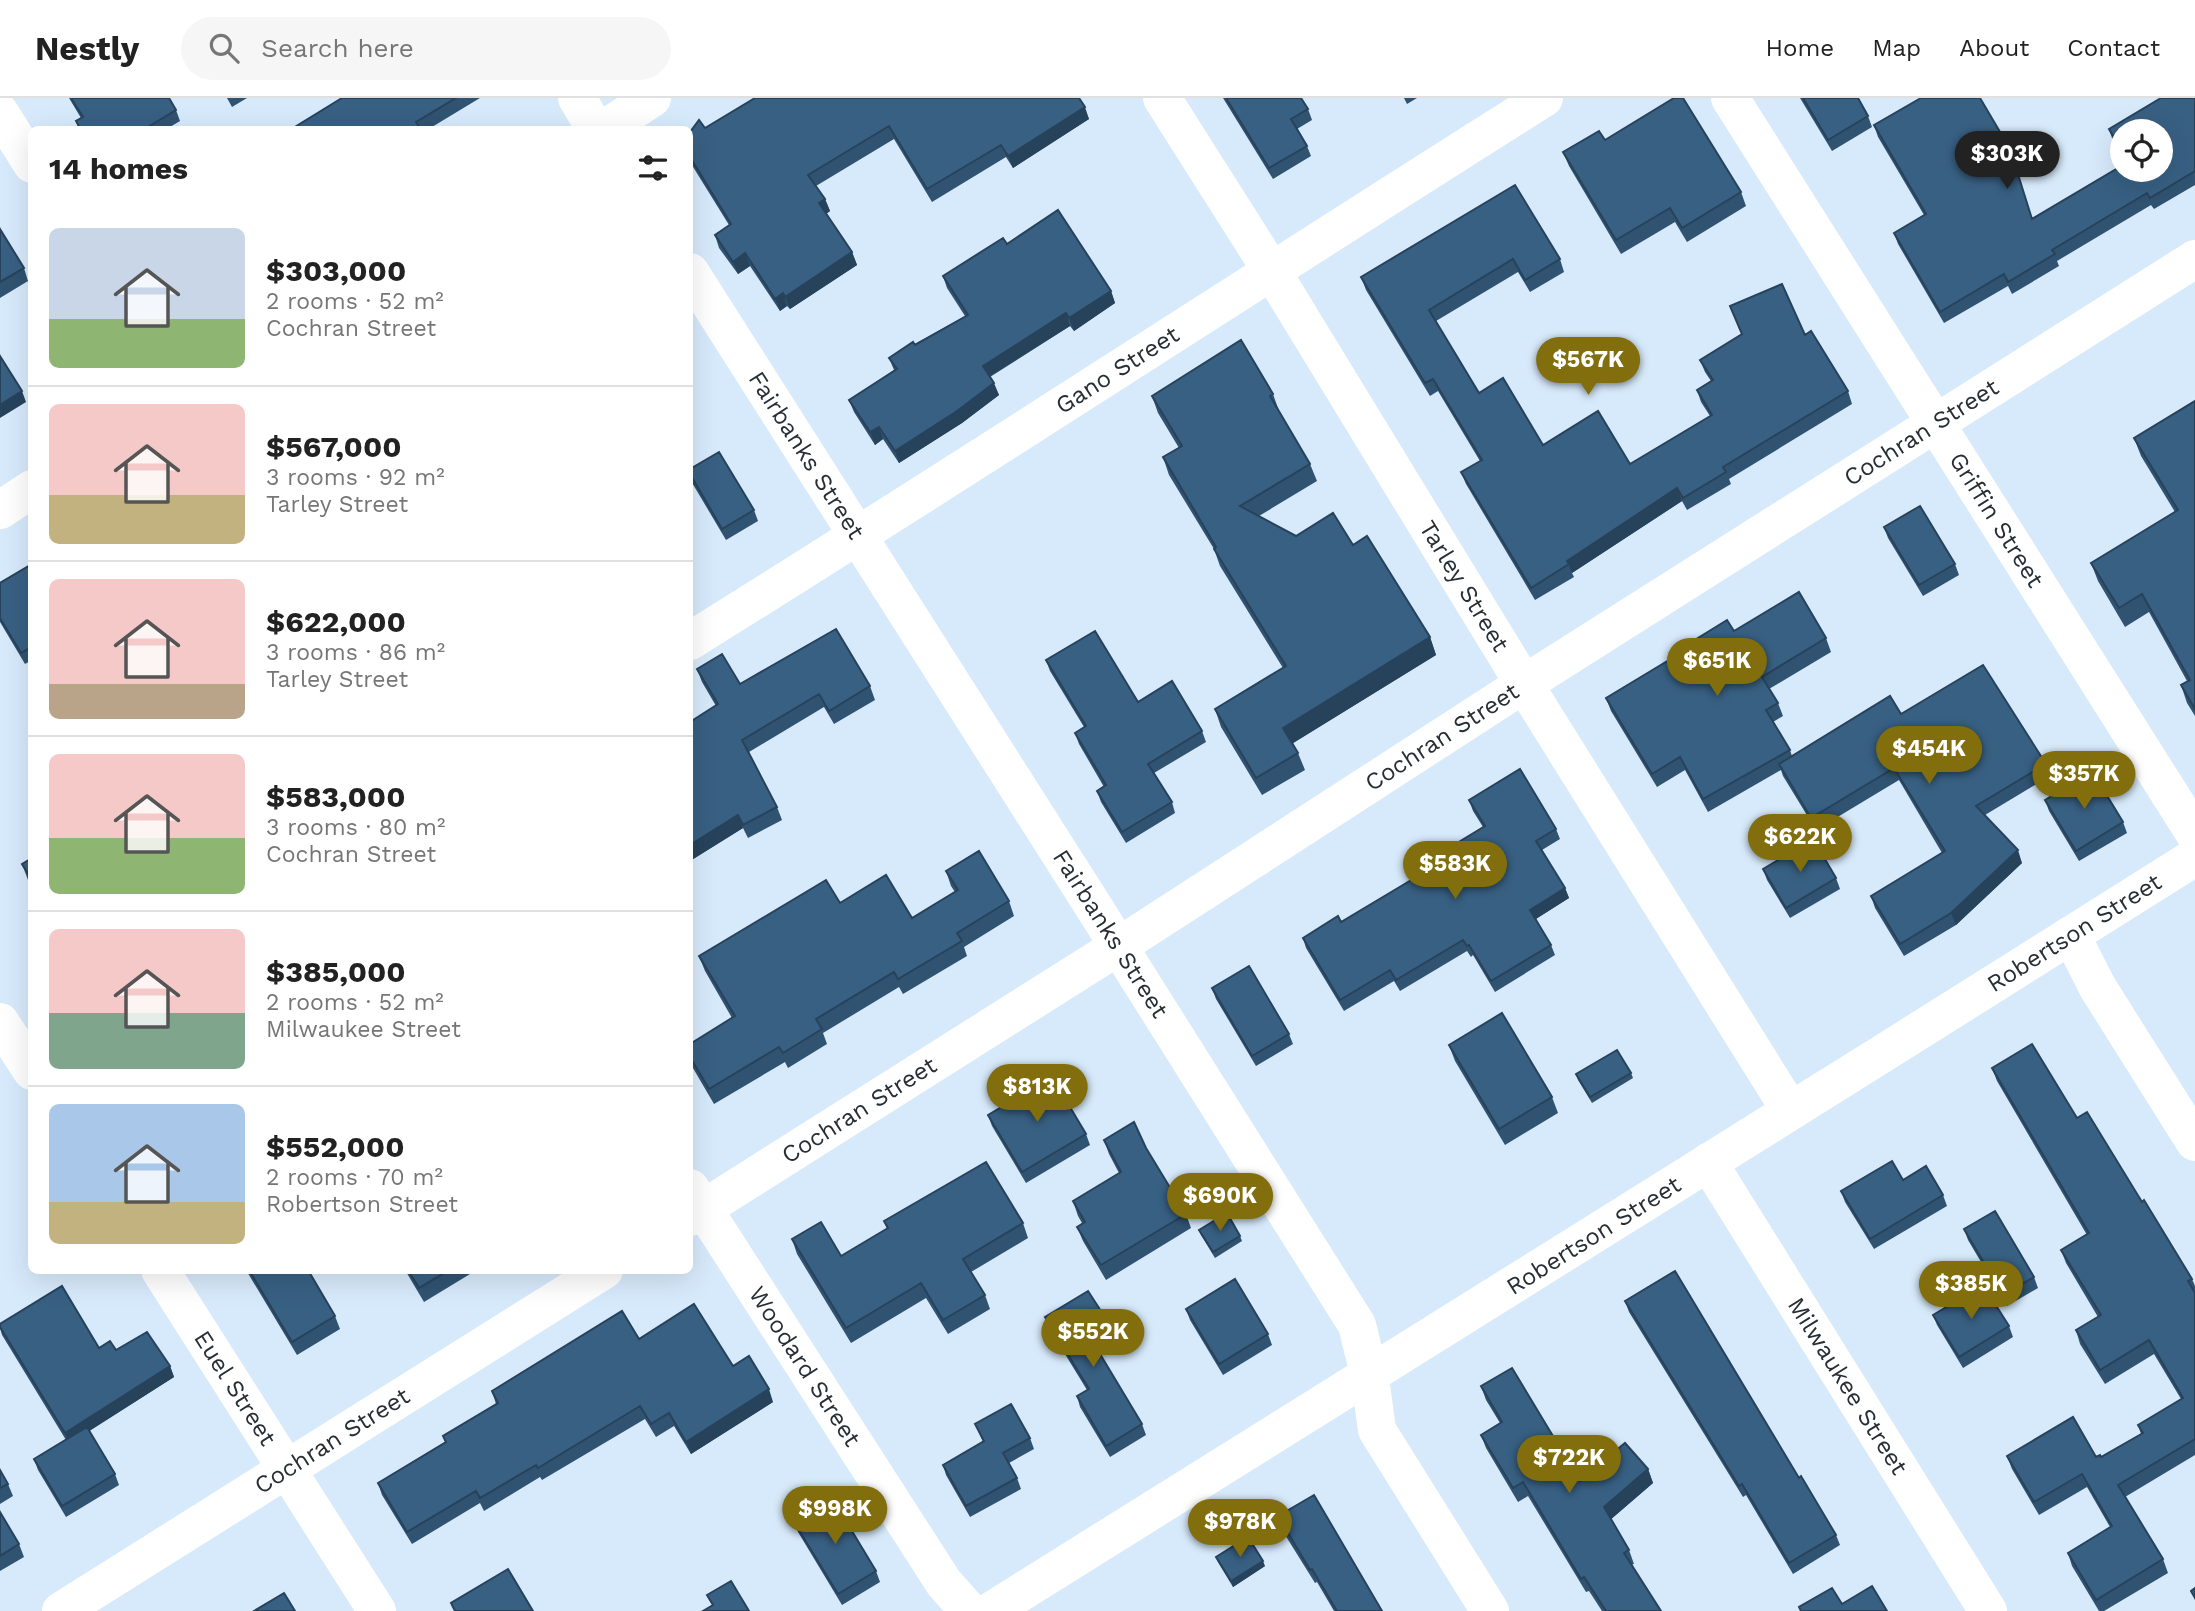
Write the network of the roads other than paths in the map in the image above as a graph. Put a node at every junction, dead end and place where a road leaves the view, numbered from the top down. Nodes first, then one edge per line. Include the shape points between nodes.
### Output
1 (577, 98) edge
2 (652, 98) edge
3 (1162, 98) edge
4 (1544, 98) edge
5 (1730, 98) edge
6 (0, 113) edge
7 (594, 126) edge
8 (609, 126) edge
9 (28, 158) edge
10 (2195, 259) edge
11 (1271, 270) junction
12 (693, 277) edge
13 (1936, 425) junction
14 (28, 492) edge
15 (0, 510) edge
16 (858, 536) junction
17 (693, 639) edge
18 (1524, 684) junction
19 (2195, 834) edge
20 (2195, 857) edge
21 (2071, 935) junction
22 (1119, 946) junction
23 (0, 1022) edge
24 (22, 1067) edge
25 (1790, 1110) junction
26 (2195, 1142) edge
27 (1708, 1162) junction
28 (694, 1204) edge
29 (163, 1274) edge
30 (598, 1274) edge
31 (1370, 1378) junction
32 (288, 1468) junction
33 (61, 1611) edge
34 (377, 1611) edge
35 (969, 1611) edge
36 (991, 1611) edge
37 (1490, 1611) edge
38 (1989, 1611) edge

1 - 7 street
2 - 8 street
3 - 11 street, Tarley Street
4 - 11 street, Gano Street
5 - 13 street, Griffin Street
6 - 9 street
10 - 13 street, Cochran Street
11 - 16 street, Gano Street
11 - 18 street, Tarley Street
12 - 16 street, Fairbanks Street
13 - 18 street, Cochran Street
13 - 19 street, Griffin Street
14 - 15 street
16 - 17 street, Gano Street
16 - 22 street, Fairbanks Street
18 - 22 street, Cochran Street
18 - 25 street, Tarley Street
20 - 21 street, Robertson Street
21 - 25 street, Robertson Street
21 - 26 street via 2098,988
22 - 28 street, Cochran Street
22 - 31 street, Fairbanks Street via 1357,1325
23 - 24 street
25 - 27 street, Robertson Street
27 - 31 street, Robertson Street
27 - 38 street, Milwaukee Street
28 - 35 street, Woodard Street via 944,1583
29 - 32 street, Euel Street
30 - 32 street, Cochran Street
31 - 36 street, Robertson Street
31 - 37 street, Fairbanks Street via 1377,1430
32 - 33 street, Cochran Street
32 - 34 street, Euel Street

